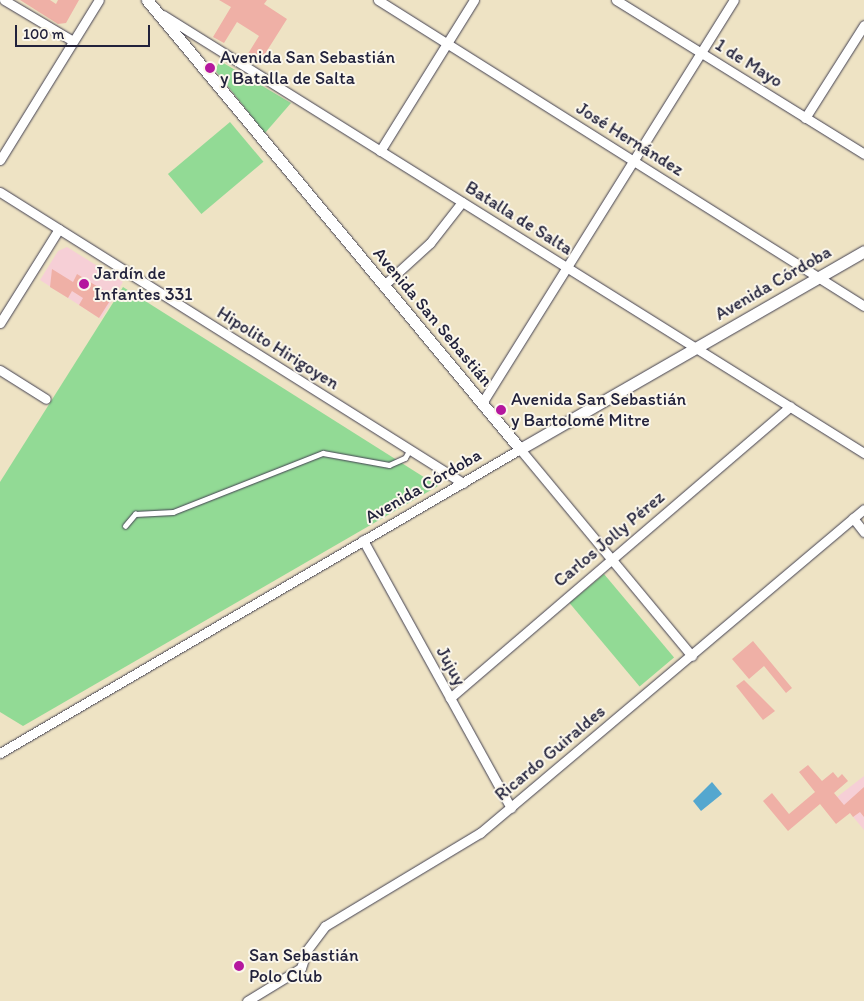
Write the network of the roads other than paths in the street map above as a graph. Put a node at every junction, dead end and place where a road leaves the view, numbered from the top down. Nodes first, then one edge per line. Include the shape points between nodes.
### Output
1 (4, 0) edge
2 (99, 0) edge
3 (147, 0) edge
4 (378, 0) edge
5 (474, 0) edge
6 (616, 0) edge
7 (734, 0) edge
8 (156, 11) junction
9 (864, 25) edge
10 (73, 41) junction
11 (447, 43) junction
12 (701, 53) junction
13 (805, 118) junction
14 (380, 151) junction
15 (864, 154) edge
16 (0, 160) edge
17 (633, 161) junction
18 (0, 192) edge
19 (462, 202) junction
20 (59, 229) junction
21 (864, 251) edge
22 (567, 267) junction
23 (818, 277) junction
24 (384, 285) junction
25 (864, 306) edge
26 (0, 323) edge
27 (695, 347) junction
28 (0, 370) edge
29 (46, 399) dead end
30 (482, 403) junction
31 (790, 407) junction
32 (410, 449) junction
33 (520, 449) junction
34 (864, 452) edge
35 (463, 483) junction
36 (864, 509) edge
37 (853, 518) junction
38 (125, 526) dead end
39 (864, 532) edge
40 (363, 540) junction
41 (611, 558) junction
42 (692, 656) junction
43 (450, 698) junction
44 (0, 752) edge
45 (511, 808) junction
46 (247, 1001) edge

1 - 10 street
2 - 10 street
3 - 8 street, Avenida San Sebastián
4 - 11 street, José Hernández
5 - 11 street
6 - 12 street, 1 de Mayo
7 - 12 street
8 - 14 street, Batalla de Salta
8 - 24 street, Avenida San Sebastián
9 - 13 street
10 - 16 street
11 - 14 street
11 - 17 street, José Hernández
12 - 13 street, 1 de Mayo
12 - 17 street
13 - 15 street, 1 de Mayo
14 - 19 street, Batalla de Salta
17 - 22 street
17 - 23 street, José Hernández
18 - 20 street, Hipolito Hirigoyen
19 - 22 street, Batalla de Salta
19 - 24 street via 430,244
20 - 26 street
20 - 32 street, Hipolito Hirigoyen
21 - 23 street, Avenida Córdoba
22 - 27 street, Batalla de Salta
22 - 30 street
23 - 25 street, José Hernández
23 - 27 street, Avenida Córdoba
24 - 30 street, Avenida San Sebastián
27 - 31 street, Batalla de Salta
27 - 33 street, Avenida Córdoba
28 - 29 street
30 - 33 street, Avenida San Sebastián
31 - 34 street, Batalla de Salta
31 - 41 street, Carlos Jolly Pérez
32 - 35 street, Hipolito Hirigoyen
32 - 38 lane via 405,458 389,464 322,453 173,512 135,514
33 - 35 street, Avenida Córdoba
33 - 41 street, Avenida San Sebastián
35 - 40 street, Avenida Córdoba
36 - 37 street, Ricardo Guiraldes
37 - 39 street
37 - 42 street, Ricardo Guiraldes
40 - 43 street, Jujuy
40 - 44 street, Avenida Córdoba
41 - 42 street, Avenida San Sebastián
41 - 43 street, Carlos Jolly Pérez
42 - 45 street, Ricardo Guiraldes
43 - 45 street, Jujuy
45 - 46 street, Ricardo Guiraldes via 480,833 325,926 306,950 301,968

